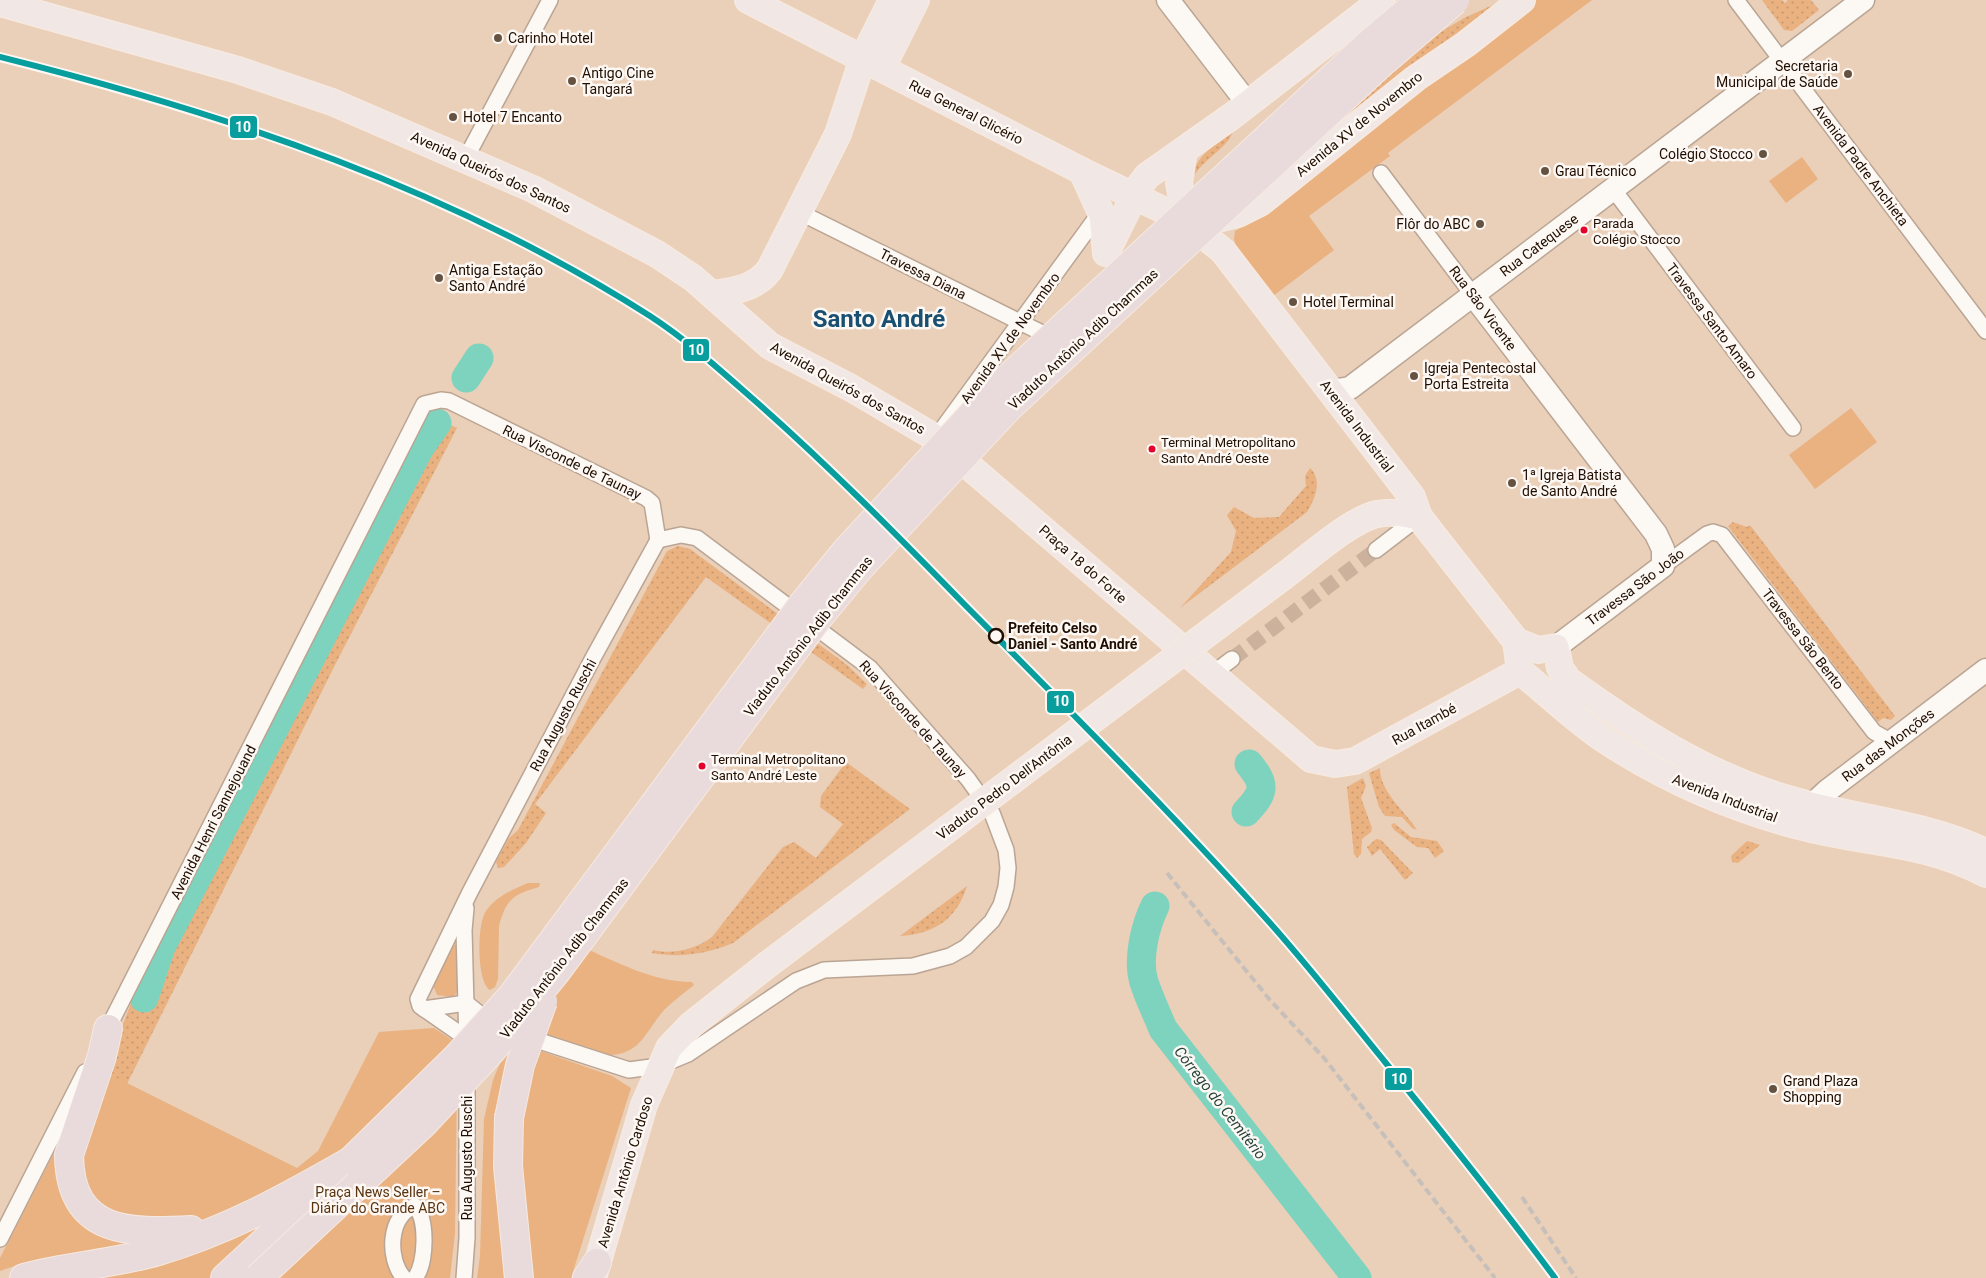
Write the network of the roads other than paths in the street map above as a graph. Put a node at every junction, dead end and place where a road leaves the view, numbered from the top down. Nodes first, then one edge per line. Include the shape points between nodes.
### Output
1 (550, 0) edge
2 (748, 0) edge
3 (892, 0) edge
4 (916, 0) edge
5 (1168, 0) edge
6 (1382, 0) edge
7 (1421, 0) edge
8 (1455, 0) edge
9 (1522, 0) edge
10 (1736, 0) edge
11 (1863, 0) edge
12 (0, 3) edge
13 (1782, 61) junction
14 (872, 63) junction
15 (1248, 104) junction
16 (1184, 151) junction
17 (466, 158) junction
18 (1082, 171) junction
19 (1381, 173) dead end
20 (1613, 189) junction
21 (1134, 196) junction
22 (800, 212) junction
23 (1102, 215) junction
24 (1186, 221) junction
25 (712, 294) junction
26 (1473, 295) junction
27 (1021, 323) junction
28 (1984, 325) edge
29 (1048, 336) dead end
30 (1331, 391) junction
31 (424, 404) joint
32 (1793, 428) dead end
33 (936, 438) junction
34 (1420, 517) junction
35 (1716, 532) joint
36 (658, 540) junction
37 (1376, 550) tunnel mouth
38 (1663, 566) junction
39 (1516, 641) junction
40 (1556, 647) junction
41 (1232, 660) tunnel mouth
42 (1986, 670) edge
43 (1520, 671) junction
44 (1211, 674) junction
45 (1568, 680) junction
46 (1892, 742) junction
47 (1324, 763) joint
48 (1810, 805) junction
49 (1792, 824) junction
50 (1986, 852) edge
51 (1986, 874) edge
52 (470, 892) junction
53 (556, 972) junction
54 (466, 1003) junction
55 (424, 1009) junction
56 (497, 1027) junction
57 (108, 1029) junction
58 (466, 1038) junction
59 (659, 1066) junction
60 (467, 1126) junction
61 (351, 1161) junction
62 (220, 1228) junction
63 (0, 1239) edge
64 (592, 1273) edge
65 (30, 1276) edge
66 (226, 1278) edge
67 (258, 1278) edge
68 (404, 1278) edge
69 (415, 1278) edge
70 (464, 1278) edge
71 (519, 1278) edge

1 - 17 street
2 - 14 main road, Rua General Glicério
3 - 14 main road
4 - 14 main road
5 - 15 street
6 - 15 main road
7 - 61 highway, Viaduto Antônio Adib Chammas, bridge via 1363,49 993,392 917,473 803,604 512,996 457,1057
8 - 53 highway, Viaduto Antônio Adib Chammas, bridge via 1385,60 1009,407 925,495 818,618
9 - 24 main road, Avenida XV de Novembro via 1416,78 1260,203 1227,218
10 - 13 street, Avenida Padre Anchieta
11 - 13 street, Rua Catequese
12 - 17 main road, Avenida Queirós dos Santos via 291,86
13 - 20 street, Rua Catequese
13 - 28 street, Avenida Padre Anchieta
14 - 18 main road, Rua General Glicério
14 - 22 main road
15 - 16 main road
16 - 21 main road via 1150,173
16 - 24 main road via 1179,183
17 - 25 main road, Avenida Queirós dos Santos via 657,254
18 - 21 main road, Rua General Glicério
18 - 23 main road
19 - 26 street, Rua São Vicente
20 - 26 street, Rua Catequese
20 - 32 street, Travessa Santo Amaro
21 - 23 main road via 1106,253
21 - 24 main road, Rua General Glicério
22 - 25 main road via 762,279 742,288
22 - 27 street, Travessa Diana
23 - 27 street, Avenida XV de Novembro via 1096,218
24 - 30 main road, Avenida Industrial via 1230,258
25 - 33 main road, Avenida Queirós dos Santos via 770,346 851,388
26 - 30 street, Rua Catequese via 1350,388
26 - 38 street, Rua São Vicente via 1656,534 1663,549
27 - 29 street, Travessa Diana
27 - 33 street, Avenida XV de Novembro
30 - 34 main road, Avenida Industrial via 1412,497
31 - 36 street, Rua Visconde de Taunay via 441,400 449,402 646,498 652,503
31 - 57 street, Avenida Henri Sannejouand
33 - 44 main road, Praça 18 do Forte
34 - 37 street
34 - 39 main road, Avenida Industrial
34 - 59 main road, Viaduto Pedro Dell'Antônia, bridge via 1389,512 1369,516 1354,524 768,965 685,1030
35 - 38 street, Travessa São João via 1706,534
35 - 46 street, Travessa São Bento via 1725,537 1874,732
36 - 52 street, Rua Augusto Ruschi
36 - 59 street, Rua Visconde de Taunay via 681,534 697,538 870,668 968,779 992,813 1006,850 1008,868 1006,887 992,921 966,947 950,956 913,966 840,968 810,974 688,1054
38 - 40 street, Travessa São João
39 - 40 main road via 1538,650
39 - 43 main road
40 - 45 main road via 1560,668
41 - 44 street
42 - 46 street, Rua das Monções
43 - 45 main road
43 - 47 main road, Rua Itambé via 1360,758 1340,764
43 - 49 main road, Avenida Industrial via 1601,737 1658,771 1709,795
44 - 47 main road, Praça 18 do Forte via 1305,756
45 - 48 main road, Avenida Industrial via 1632,725 1695,761 1752,787
46 - 48 street, Rua das Monções
48 - 49 street, Rua das Monções
48 - 50 main road, Avenida Industrial via 1918,828
49 - 51 main road, Avenida Industrial via 1906,845 1944,856
52 - 54 street, Rua Augusto Ruschi via 464,930
52 - 55 street, Rua Augusto Ruschi via 418,999
53 - 67 highway, Viaduto Antônio Adib Chammas, bridge via 493,1049 424,1123
53 - 71 highway, bridge via 527,1041 509,1118 508,1166
54 - 55 street
54 - 56 street, Rua Visconde de Taunay
54 - 58 street, Rua Augusto Ruschi
55 - 58 street
56 - 59 street, Rua Visconde de Taunay via 621,1068
56 - 60 street via 480,1070
57 - 62 highway via 69,1155 69,1170 82,1206 98,1221 127,1230
57 - 63 street, Avenida Henri Sannejouand
58 - 60 street, Rua Augusto Ruschi
59 - 64 main road, Avenida Antônio Cardoso
60 - 70 street, Rua Augusto Ruschi
61 - 62 highway via 269,1208
61 - 66 highway, Viaduto Antônio Adib Chammas
62 - 65 highway via 126,1260
68 - 69 street via 394,1258 392,1241 406,1210 415,1206 422,1219 424,1250 421,1270

